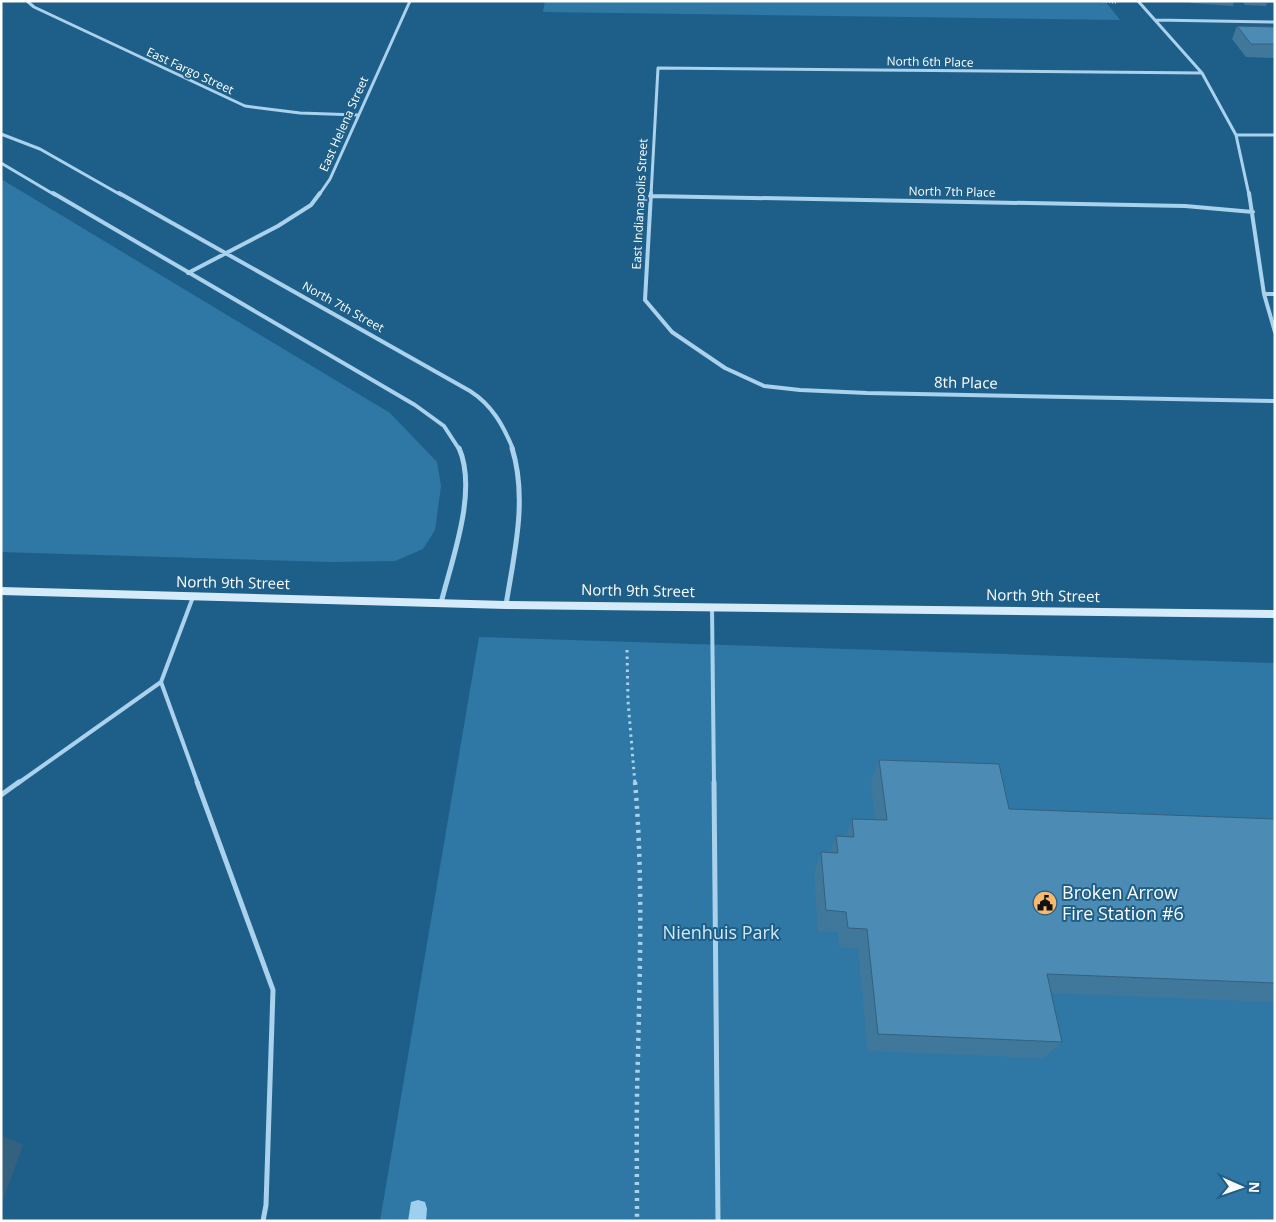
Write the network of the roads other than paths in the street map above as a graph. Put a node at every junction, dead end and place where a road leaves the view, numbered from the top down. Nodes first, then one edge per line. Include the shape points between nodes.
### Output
1 (27, 1) edge
2 (410, 1) edge
3 (1138, 1) edge
4 (1155, 20) junction
5 (1275, 22) edge
6 (658, 68) joint
7 (1202, 73) junction
8 (358, 115) junction
9 (1, 134) edge
10 (1236, 134) junction
11 (1275, 135) edge
12 (1, 163) edge
13 (650, 196) junction
14 (1252, 212) junction
15 (226, 254) junction
16 (188, 273) junction
17 (1264, 294) junction
18 (1275, 294) edge
19 (672, 332) joint
20 (1275, 332) edge
21 (1275, 400) edge
22 (1, 591) edge
23 (193, 597) junction
24 (441, 603) junction
25 (506, 604) junction
26 (712, 607) junction
27 (1275, 614) edge
28 (161, 682) junction
29 (1, 795) edge
30 (263, 1221) edge
31 (718, 1221) edge

1 - 8 street, East Fargo Street via 246,106 300,113
2 - 8 street, East Helena Street
3 - 4 street
4 - 5 street
4 - 7 street
6 - 7 street, North 6th Place
6 - 13 street, East Indianapolis Street
7 - 10 street
8 - 15 street, East Helena Street via 330,179 311,205
9 - 15 street, North 7th Street via 40,149
10 - 11 street
10 - 14 street
12 - 16 street
13 - 14 street, North 7th Place via 1185,206
13 - 19 street, East Indianapolis Street via 645,300
14 - 17 street
15 - 16 street, East Helena Street
15 - 25 street, North 7th Street via 450,379 487,404 509,436 518,462 520,502
16 - 24 street via 415,405 450,432 464,465 466,483
17 - 18 street
17 - 20 street
19 - 21 street, 8th Place via 725,368 764,386 858,392
22 - 23 main road, North 9th Street
23 - 24 main road, North 9th Street
23 - 28 lane
24 - 25 main road, North 9th Street
25 - 26 main road, North 9th Street
26 - 27 main road, North 9th Street
26 - 31 lane
28 - 29 lane
28 - 30 lane via 273,990

